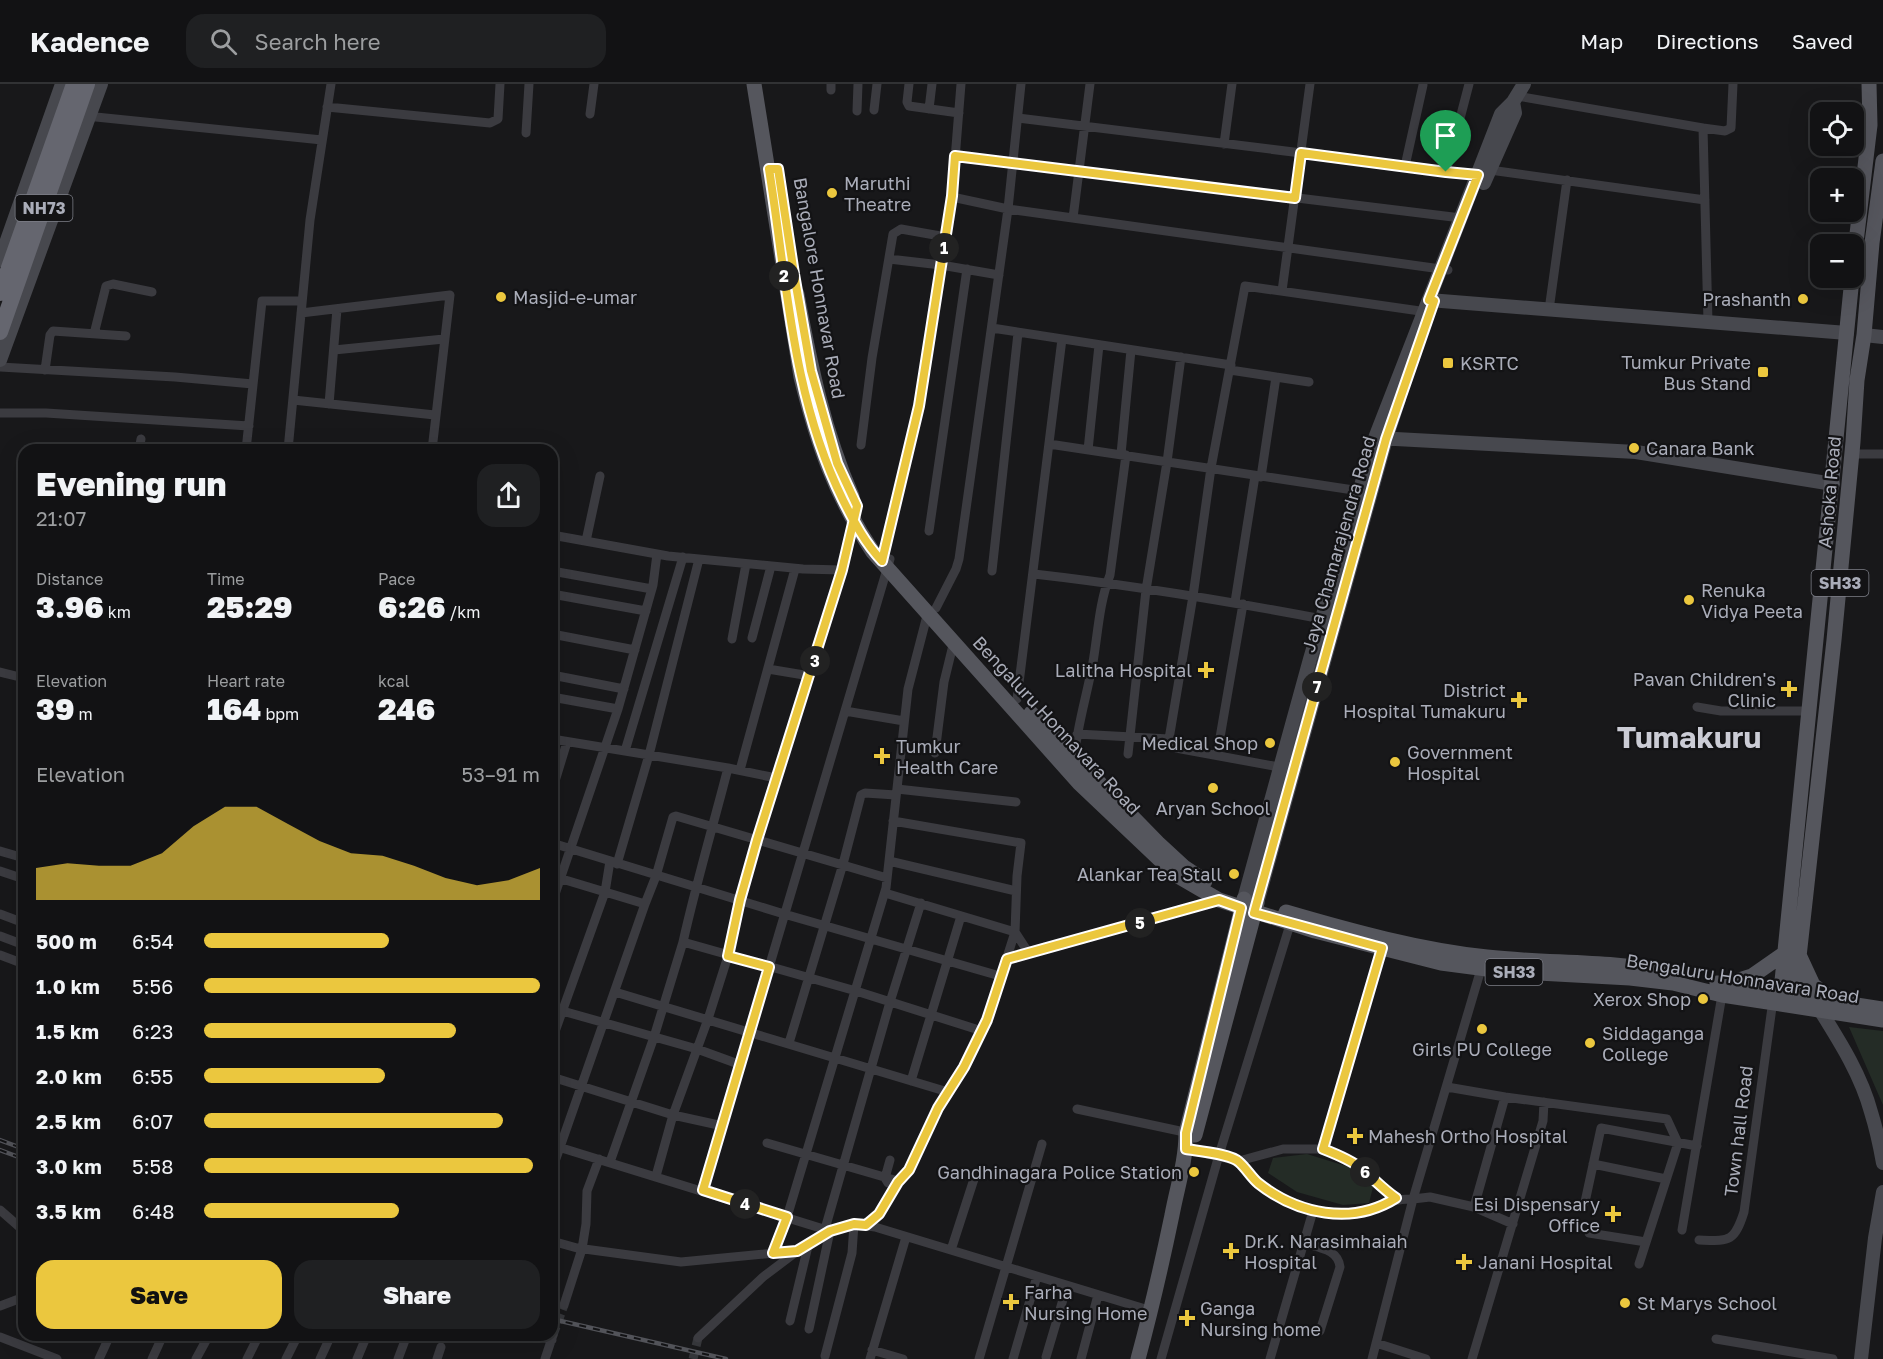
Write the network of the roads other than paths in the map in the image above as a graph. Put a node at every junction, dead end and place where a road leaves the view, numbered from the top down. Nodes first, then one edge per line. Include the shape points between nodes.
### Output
1 (62, 84) edge
2 (74, 84) edge
3 (87, 84) edge
4 (101, 84) edge
5 (331, 84) edge
6 (500, 84) edge
7 (529, 84) edge
8 (594, 84) edge
9 (754, 84) edge
10 (765, 84) edge
11 (858, 84) edge
12 (877, 84) edge
13 (909, 84) edge
14 (932, 84) edge
15 (961, 84) edge
16 (1022, 84) edge
17 (1090, 84) edge
18 (1232, 84) edge
19 (1310, 84) edge
20 (1468, 84) edge
21 (1733, 84) edge
22 (1869, 84) edge
23 (1423, 85) edge
24 (1518, 94) edge
25 (327, 107) junction
26 (929, 109) junction
27 (874, 110) dead end
28 (857, 111) dead end
29 (959, 113) junction
30 (590, 114) dead end
31 (83, 115) junction
32 (1018, 118) junction
33 (1086, 127) junction
34 (1702, 128) junction
35 (525, 133) dead end
36 (50, 136) junction
37 (322, 140) junction
38 (1224, 144) junction
39 (1301, 153) junction
40 (955, 156) junction
41 (1883, 161) edge
42 (1013, 163) junction
43 (1405, 166) junction
44 (774, 169) junction
45 (1080, 171) junction
46 (1446, 172) junction
47 (1485, 174) junction
48 (1567, 180) junction
49 (952, 196) junction
50 (1295, 198) junction
51 (1705, 200) junction
52 (1008, 209) junction
53 (1073, 218) junction
54 (1461, 218) junction
55 (30, 226) junction
56 (1857, 234) edge
57 (945, 237) junction
58 (1877, 244) edge
59 (1289, 248) junction
60 (889, 259) junction
61 (0, 260) edge
62 (941, 265) junction
63 (967, 269) junction
64 (1444, 269) junction
65 (999, 275) junction
66 (1851, 288) edge
67 (1282, 291) junction
68 (152, 292) dead end
69 (0, 293) edge
70 (302, 301) junction
71 (1429, 306) junction
72 (337, 309) junction
73 (1549, 310) junction
74 (301, 313) junction
75 (1708, 322) junction
76 (992, 328) junction
77 (0, 332) edge
78 (1018, 333) junction
79 (1846, 333) junction
80 (94, 334) junction
81 (1864, 335) junction
82 (126, 336) dead end
83 (1883, 337) edge
84 (444, 339) junction
85 (1062, 339) junction
86 (1099, 345) junction
87 (334, 350) junction
88 (1131, 350) junction
89 (1181, 357) junction
90 (0, 360) edge
91 (0, 367) edge
92 (1230, 368) junction
93 (45, 370) junction
94 (1276, 377) junction
95 (1309, 382) dead end
96 (252, 384) junction
97 (293, 400) junction
98 (329, 404) junction
99 (0, 413) edge
100 (435, 416) junction
101 (249, 426) junction
102 (141, 439) dead end
103 (1380, 439) junction
104 (140, 444) edge
105 (247, 444) edge
106 (289, 444) edge
107 (433, 444) edge
108 (1048, 444) junction
109 (861, 445) dead end
110 (1088, 450) junction
111 (1852, 454) junction
112 (1883, 454) edge
113 (1124, 455) junction
114 (1167, 462) junction
115 (1211, 468) junction
116 (600, 476) dead end
117 (1258, 477) junction
118 (1833, 484) junction
119 (1360, 491) junction
120 (855, 513) junction
121 (928, 531) dead end
122 (558, 536) edge
123 (586, 541) junction
124 (657, 554) junction
125 (683, 557) junction
126 (699, 559) junction
127 (886, 560) junction
128 (746, 564) junction
129 (771, 566) junction
130 (795, 569) junction
131 (842, 570) junction
132 (992, 571) dead end
133 (558, 572) edge
134 (1034, 574) junction
135 (1107, 582) junction
136 (652, 589) junction
137 (1146, 590) junction
138 (558, 595) edge
139 (1193, 596) junction
140 (1239, 603) junction
141 (932, 610) junction
142 (646, 611) junction
143 (1322, 620) junction
144 (558, 635) edge
145 (752, 638) dead end
146 (732, 639) dead end
147 (954, 641) junction
148 (635, 651) junction
149 (768, 669) junction
150 (0, 672) edge
151 (18, 676) edge
152 (558, 676) edge
153 (810, 676) junction
154 (1000, 686) junction
155 (624, 689) junction
156 (558, 698) edge
157 (1017, 699) junction
158 (1697, 707) dead end
159 (618, 709) junction
160 (845, 711) junction
161 (1808, 711) junction
162 (904, 721) junction
163 (1077, 734) junction
164 (1130, 736) junction
165 (1169, 739) junction
166 (558, 740) edge
167 (567, 742) junction
168 (606, 748) junction
169 (624, 751) junction
170 (935, 753) dead end
171 (1128, 754) dead end
172 (649, 755) junction
173 (1217, 755) junction
174 (1074, 759) junction
175 (728, 768) junction
176 (1287, 768) junction
177 (740, 770) junction
178 (558, 771) edge
179 (776, 778) junction
180 (896, 792) junction
181 (1016, 802) dead end
182 (893, 821) junction
183 (713, 828) junction
184 (757, 840) junction
185 (558, 845) edge
186 (570, 848) junction
187 (0, 851) edge
188 (803, 852) junction
189 (18, 856) edge
190 (889, 861) junction
191 (614, 863) junction
192 (843, 864) junction
193 (0, 871) edge
194 (558, 873) edge
195 (656, 876) junction
196 (18, 877) edge
197 (558, 878) edge
198 (887, 878) junction
199 (695, 887) junction
200 (1016, 891) junction
201 (605, 892) junction
202 (885, 893) junction
203 (740, 900) junction
204 (1219, 900) junction
205 (921, 903) junction
206 (645, 904) junction
207 (1249, 906) junction
208 (0, 914) edge
209 (784, 914) junction
210 (961, 916) junction
211 (1292, 919) junction
212 (18, 921) edge
213 (824, 925) junction
214 (1015, 932) junction
215 (0, 936) edge
216 (872, 939) junction
217 (683, 942) junction
218 (18, 943) edge
219 (1382, 948) junction
220 (906, 949) junction
221 (1028, 952) junction
222 (1792, 953) junction
223 (0, 955) edge
224 (728, 956) junction
225 (1007, 959) junction
226 (947, 961) junction
227 (18, 962) edge
228 (769, 967) junction
229 (1481, 969) junction
230 (1000, 976) junction
231 (809, 978) junction
232 (1723, 990) junction
233 (856, 991) junction
234 (615, 992) junction
235 (1783, 998) junction
236 (890, 1002) junction
237 (1837, 1002) junction
238 (664, 1006) junction
239 (1883, 1009) edge
240 (558, 1010) edge
241 (1820, 1010) junction
242 (563, 1011) junction
243 (931, 1015) junction
244 (708, 1019) junction
245 (1883, 1020) edge
246 (604, 1023) junction
247 (558, 1024) edge
248 (982, 1030) junction
249 (750, 1032) junction
250 (654, 1037) junction
251 (789, 1043) junction
252 (697, 1049) junction
253 (836, 1058) junction
254 (741, 1065) junction
255 (871, 1069) junction
256 (558, 1079) edge
257 (911, 1081) junction
258 (581, 1087) junction
259 (1447, 1087) junction
260 (948, 1092) junction
261 (1505, 1097) junction
262 (631, 1102) junction
263 (1544, 1102) junction
264 (1077, 1109) dead end
265 (673, 1115) junction
266 (723, 1126) junction
267 (1189, 1139) junction
268 (558, 1141) edge
269 (767, 1143) dead end
270 (1678, 1143) junction
271 (1042, 1144) dead end
272 (1696, 1146) junction
273 (558, 1147) edge
274 (1323, 1149) junction
275 (1219, 1155) junction
276 (806, 1156) junction
277 (599, 1159) junction
278 (890, 1160) dead end
279 (1239, 1161) junction
280 (610, 1162) junction
281 (1883, 1162) edge
282 (1593, 1164) junction
283 (843, 1167) junction
284 (656, 1176) junction
285 (885, 1178) junction
286 (974, 1179) dead end
287 (1666, 1179) junction
288 (898, 1182) junction
289 (703, 1190) junction
290 (892, 1191) junction
291 (1883, 1192) edge
292 (1396, 1198) junction
293 (1413, 1199) junction
294 (1585, 1202) dead end
295 (1474, 1207) junction
296 (0, 1210) edge
297 (1313, 1211) junction
298 (787, 1217) junction
299 (854, 1224) junction
300 (1513, 1224) junction
301 (866, 1225) junction
302 (18, 1226) edge
303 (827, 1230) junction
304 (1682, 1230) dead end
305 (1589, 1233) dead end
306 (906, 1237) junction
307 (1699, 1240) dead end
308 (810, 1242) junction
309 (1646, 1242) junction
310 (558, 1243) edge
311 (1303, 1243) junction
312 (582, 1249) junction
313 (951, 1250) junction
314 (797, 1251) junction
315 (773, 1253) junction
316 (1639, 1264) dead end
317 (1005, 1267) junction
318 (1036, 1276) junction
319 (1067, 1286) junction
320 (1098, 1295) junction
321 (18, 1299) edge
322 (564, 1305) tunnel mouth
323 (0, 1306) edge
324 (1152, 1311) junction
325 (790, 1321) dead end
326 (808, 1329) dead end
327 (1320, 1331) dead end
328 (0, 1337) edge
329 (698, 1338) tunnel mouth
330 (1716, 1339) dead end
331 (107, 1341) edge
332 (160, 1341) edge
333 (206, 1341) edge
334 (256, 1341) edge
335 (295, 1341) edge
336 (328, 1341) edge
337 (364, 1341) edge
338 (404, 1341) edge
339 (551, 1341) edge
340 (1376, 1343) junction
341 (441, 1347) dead end
342 (871, 1354) edge
343 (825, 1356) dead end
344 (1046, 1357) dead end
345 (57, 1359) edge
346 (99, 1359) edge
347 (152, 1359) edge
348 (196, 1359) edge
349 (247, 1359) edge
350 (286, 1359) edge
351 (320, 1359) edge
352 (357, 1359) edge
353 (398, 1359) edge
354 (437, 1359) edge
355 (545, 1359) edge
356 (903, 1359) edge
357 (979, 1359) edge
358 (1013, 1359) edge
359 (1081, 1359) edge
360 (1138, 1359) edge
361 (1161, 1359) edge
362 (1270, 1359) edge
363 (1372, 1359) edge
364 (1426, 1359) edge
365 (1472, 1359) edge
366 (1833, 1359) edge
367 (1862, 1359) edge

1 - 36 street
2 - 36 highway, NH73
3 - 31 highway, NH73
4 - 31 street
5 - 25 street
6 - 25 street via 498,118 490,123
7 - 35 street
8 - 30 street
9 - 44 main road
10 - 44 main road, Bangalore Honnavar Road
11 - 28 street
12 - 27 street
13 - 26 street via 907,104
14 - 26 street
15 - 29 street
16 - 32 street
17 - 33 street
18 - 38 street
19 - 39 street
20 - 46 street
21 - 34 street via 1731,128
22 - 56 main road via 1870,125
23 - 43 street
24 - 34 street
24 - 47 street, Jaya Chamarajendra Road via 1501,114
25 - 37 street
26 - 29 street
29 - 40 street
31 - 37 street
31 - 55 highway, NH73
32 - 33 street
32 - 42 street
33 - 38 street
33 - 45 street
34 - 51 street
36 - 55 highway, NH73
37 - 70 street
38 - 39 street
39 - 43 street
39 - 50 street
40 - 42 street
40 - 49 street
41 - 58 main road, Ashoka Road / SH33
42 - 45 street
42 - 52 street
43 - 46 street
44 - 120 main road, Bangalore Honnavar Road via 812,377
45 - 50 street
45 - 53 street
46 - 47 street
47 - 48 street
47 - 54 street, Jaya Chamarajendra Road
47 - 64 street, Jaya Chamarajendra Road
48 - 51 street
48 - 73 street
49 - 52 street
49 - 57 street
50 - 54 street
50 - 59 street
51 - 75 street
52 - 53 street
52 - 65 street
53 - 59 street
54 - 64 street, Jaya Chamarajendra Road
55 - 61 street
55 - 69 highway, NH73
55 - 77 highway, NH73
55 - 90 street
57 - 60 street via 897,230
57 - 62 street
58 - 81 main road, Ashoka Road / SH33
59 - 64 street
59 - 67 street
60 - 62 street
60 - 109 street
62 - 63 street
62 - 127 street via 919,406
63 - 65 street
63 - 121 street
64 - 71 street, Jaya Chamarajendra Road
65 - 76 street
66 - 79 main road, Ashoka Road
67 - 71 street
67 - 92 street via 1245,286
68 - 80 street via 106,286
70 - 74 street
70 - 96 street via 262,301
71 - 73 street
71 - 103 street, Jaya Chamarajendra Road
72 - 74 street
72 - 84 street via 450,295
72 - 87 street
73 - 75 street
74 - 97 street
75 - 79 street
76 - 78 street
76 - 141 street via 957,569
78 - 85 street
78 - 132 street
79 - 118 main road, Ashoka Road
80 - 82 street
80 - 93 street via 53,331
81 - 83 street
81 - 111 main road, Ashoka Road / SH33
84 - 87 street
84 - 100 street
85 - 86 street
85 - 108 street
86 - 88 street
86 - 110 street
87 - 98 street
88 - 89 street
88 - 113 street
89 - 92 street
89 - 114 street
91 - 93 street
92 - 94 street
92 - 115 street
93 - 96 street
94 - 95 street
94 - 117 street
96 - 101 street
97 - 98 street
97 - 106 street
98 - 100 street
99 - 101 street
100 - 107 street
101 - 105 street
102 - 104 street
103 - 118 street via 1636,452
103 - 119 street, Jaya Chamarajendra Road
103 - 176 street, Jaya Chamarajendra Road
108 - 110 street
108 - 134 street
110 - 113 street
111 - 112 street
111 - 222 main road, Ashoka Road / SH33 via 1834,640
113 - 114 street
113 - 135 street
114 - 115 street
114 - 137 street
115 - 117 street
115 - 139 street
116 - 123 street
117 - 119 street
117 - 140 street
118 - 161 main road, Ashoka Road
119 - 143 street, Jaya Chamarajendra Road
120 - 127 main road, Bangalore Honnavar Road
120 - 131 street
122 - 123 street
123 - 124 street
124 - 125 street
124 - 136 street
125 - 126 street
125 - 169 street
126 - 128 street
126 - 172 street
127 - 141 main road, Bangalore Honnavar Road
127 - 160 street
128 - 129 street
128 - 146 street
129 - 130 street
129 - 145 street
130 - 131 street
130 - 149 street
131 - 153 street
133 - 136 street
134 - 135 street
134 - 157 street
135 - 137 street
135 - 163 street
136 - 142 street
137 - 139 street
137 - 164 street
138 - 142 street
139 - 140 street
139 - 165 street
140 - 143 street
140 - 173 street
141 - 147 main road, Bengaluru Honnavara Road
141 - 154 main road, Bangalore Honnavar Road
141 - 162 street via 908,689
142 - 148 street
143 - 176 street, Jaya Chamarajendra Road
144 - 148 street
147 - 154 main road, Bengaluru Honnavara Road
147 - 170 street via 944,682
148 - 155 street
149 - 153 street
149 - 177 street
150 - 151 street
152 - 155 street
153 - 179 street
154 - 157 main road, Bangalore Honnavar Road
154 - 204 main road, Bengaluru Honnavara Road via 1080,783 1138,840 1176,875
155 - 159 street
156 - 159 street
157 - 174 main road, Bangalore Honnavar Road
158 - 161 street via 1722,711
159 - 168 street
160 - 162 street
160 - 188 street
161 - 222 main road, Ashoka Road
162 - 180 street
163 - 164 street
163 - 174 street
164 - 165 street
164 - 171 street
165 - 173 street via 1176,748
166 - 167 street
167 - 168 street
167 - 178 street
168 - 169 street
168 - 186 street
169 - 172 street
172 - 175 street
172 - 191 street
173 - 176 street
174 - 207 main road, Bangalore Honnavar Road via 1184,867
175 - 177 street
175 - 183 street
176 - 207 street, Jaya Chamarajendra Road
177 - 179 street
179 - 184 street
180 - 181 street
180 - 182 street
180 - 192 street via 861,795
182 - 190 street
182 - 200 street via 1022,843
183 - 184 street
183 - 195 street via 673,817
183 - 199 street
184 - 188 street
184 - 203 street
185 - 186 street
186 - 191 street
186 - 194 street
187 - 189 street
188 - 192 street
188 - 209 street
190 - 198 street
190 - 200 street
191 - 195 street
191 - 201 street
192 - 198 street
192 - 213 street
193 - 196 street
195 - 199 street
195 - 206 street
197 - 201 street
198 - 202 street
199 - 203 street
199 - 217 street
200 - 214 street
201 - 206 street
201 - 242 street
202 - 205 street
202 - 216 street
203 - 209 street
203 - 224 street
204 - 207 main road, Bengaluru Honnavara Road
204 - 221 street
205 - 210 street
205 - 220 street
206 - 234 street
207 - 211 main road, Bangalore Honnavar Road / SH33
207 - 267 main road
208 - 212 street
209 - 213 street
209 - 228 street
210 - 214 street
210 - 226 street
211 - 219 main road, Bengaluru Honnavara Road / SH33
211 - 232 main road, Bangalore Honnavar Road / SH33 via 1488,957 1635,967
211 - 275 street
213 - 216 street
213 - 231 street
214 - 221 street
214 - 225 street
215 - 218 street
216 - 220 street
216 - 233 street
217 - 224 street
217 - 238 street
219 - 229 main road, Bengaluru Honnavara Road / SH33
219 - 274 street
220 - 226 street
220 - 236 street
221 - 225 street
222 - 232 main road
222 - 235 main road, Ashoka Road
222 - 237 main road via 1813,985
223 - 227 street
224 - 228 street
224 - 244 street
225 - 230 street
226 - 230 street
226 - 243 street
228 - 231 street
228 - 249 street
229 - 232 main road, Bengaluru Honnavara Road / SH33 via 1653,980
229 - 259 street
230 - 248 street
231 - 233 street
231 - 251 street
232 - 235 main road, Bangalore Honnavar Road / SH33
232 - 272 street
233 - 236 street
233 - 253 street
234 - 238 street
234 - 246 street
235 - 237 main road, Bengaluru Honnavara Road
235 - 241 main road, Bengaluru Honnavara Road
235 - 307 street, Town hall Road via 1738,1230 1733,1238 1723,1241
236 - 243 street
236 - 255 street
237 - 239 main road, Bengaluru Honnavara Road
238 - 244 street
238 - 250 street
240 - 242 street
241 - 245 main road, Bengaluru Honnavara Road
241 - 281 street via 1856,1072 1871,1110
242 - 246 street
242 - 247 street
243 - 248 street
243 - 257 street
244 - 249 street
244 - 252 street
246 - 250 street
246 - 258 street
248 - 260 street
249 - 251 street
249 - 254 street
250 - 252 street
250 - 262 street
251 - 253 street
252 - 254 street
252 - 265 street
253 - 255 street
253 - 276 street
254 - 266 street
255 - 257 street
255 - 283 street
256 - 258 street
257 - 260 street
258 - 262 street
258 - 268 street
259 - 261 street
259 - 293 street
260 - 288 street via 909,1170
261 - 263 street
261 - 295 street
262 - 265 street
262 - 280 street
263 - 270 street via 1667,1119
263 - 300 street via 1543,1121
264 - 267 street
265 - 266 street
265 - 284 street
266 - 289 street
267 - 275 street
267 - 324 main road
269 - 276 street
270 - 272 street
270 - 282 street via 1600,1128
270 - 287 street
271 - 317 street
272 - 304 street
273 - 277 street
274 - 279 street via 1283,1149
274 - 292 street via 1361,1168
275 - 279 street
275 - 361 street
276 - 283 street
276 - 298 street
277 - 280 street
277 - 312 street via 587,1191
278 - 285 street
279 - 297 street via 1258,1183 1278,1197
280 - 284 street
282 - 287 street
282 - 294 street
283 - 285 street
283 - 303 street
284 - 289 street
285 - 288 street
285 - 290 street
286 - 313 street
287 - 309 street
288 - 290 street
289 - 298 street
290 - 301 street via 879,1214
291 - 367 street
292 - 293 street
292 - 297 street via 1358,1212
293 - 295 street via 1430,1197
293 - 340 street
295 - 300 street
296 - 302 street
297 - 311 street
298 - 303 street
298 - 315 street
299 - 301 street
299 - 303 street
299 - 343 street via 852,1253
300 - 365 street
301 - 306 street
303 - 308 street
303 - 326 street
305 - 309 street
306 - 313 street
306 - 342 street
308 - 314 street
308 - 325 street
309 - 316 street
310 - 312 street
311 - 327 street via 1339,1258 1340,1267
311 - 362 street
312 - 315 street via 681,1262
312 - 322 street
313 - 317 street
314 - 315 street
314 - 329 street
317 - 318 street
317 - 357 street
318 - 319 street
318 - 358 street
319 - 320 street
319 - 344 street
320 - 324 street
320 - 359 street
321 - 323 street
324 - 360 main road
328 - 345 street
330 - 366 street
331 - 346 street
332 - 347 street
333 - 348 street
334 - 349 street
335 - 350 street
336 - 351 street
337 - 352 street
338 - 353 street
339 - 355 street
340 - 363 street
340 - 364 street
341 - 354 street
342 - 356 street

